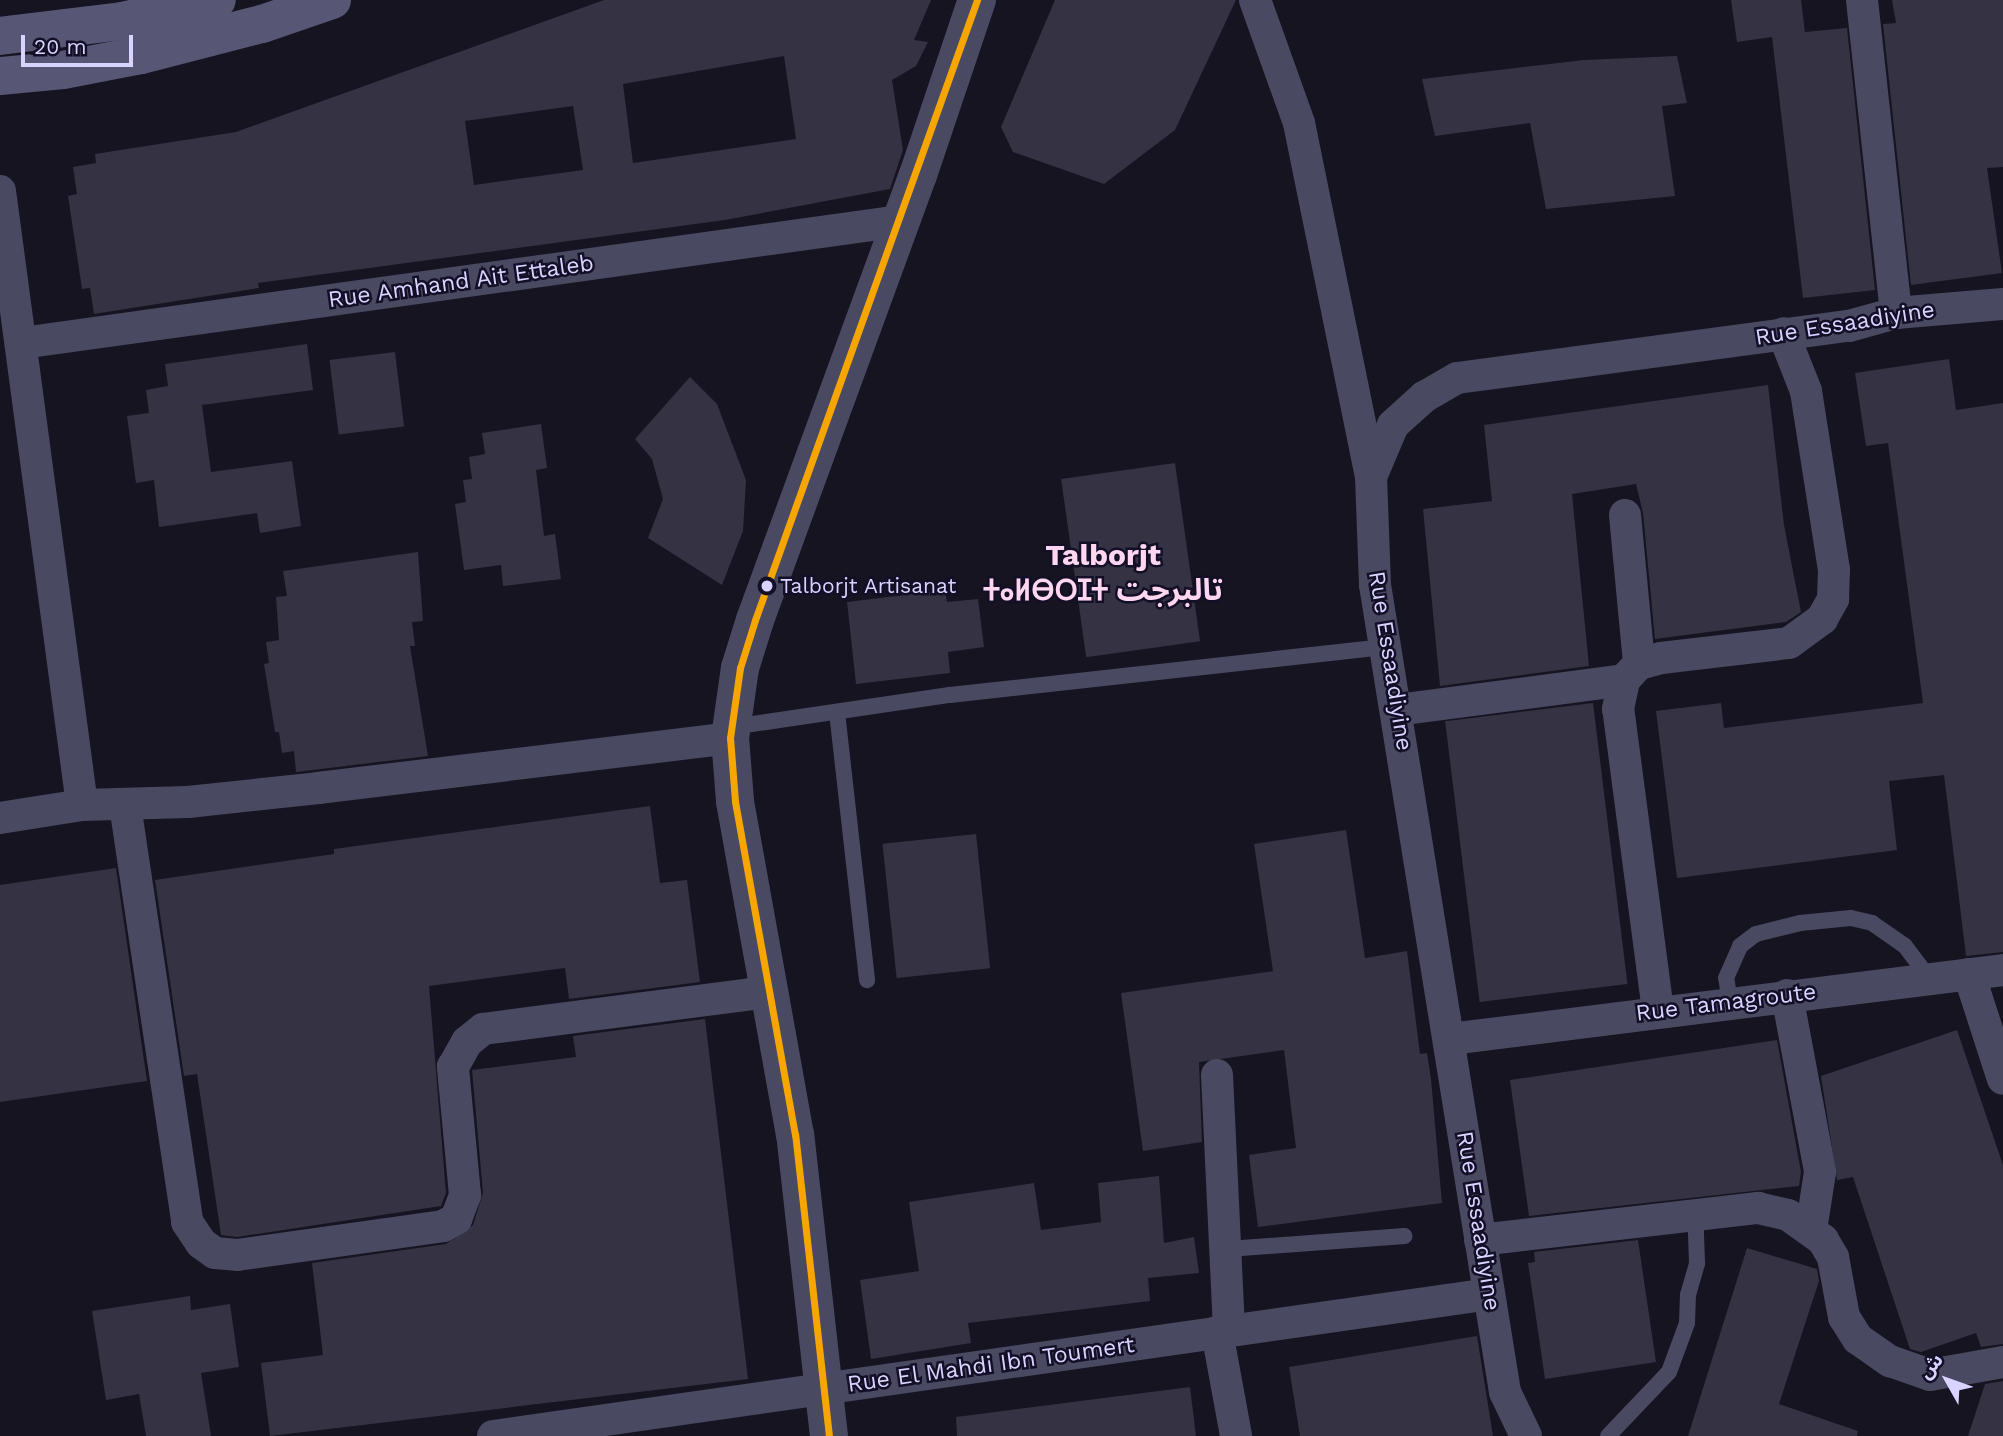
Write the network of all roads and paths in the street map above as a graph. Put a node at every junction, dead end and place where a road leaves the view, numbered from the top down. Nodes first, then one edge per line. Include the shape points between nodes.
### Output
1 (217, 0) edge
2 (332, 0) edge
3 (977, 0) edge
4 (1255, 0) edge
5 (1862, 0) edge
6 (120, 10) edge
7 (0, 36) edge
8 (0, 76) edge
9 (0, 191) edge
10 (900, 221) junction
11 (2003, 304) edge
12 (1896, 313) junction
13 (1783, 333) junction
14 (22, 343) junction
15 (1371, 477) junction
16 (1625, 515) dead end
17 (1386, 647) junction
18 (1632, 672) junction
19 (1397, 710) junction
20 (837, 712) junction
21 (731, 733) junction
22 (82, 805) junction
23 (125, 805) junction
24 (0, 818) edge
25 (2003, 970) edge
26 (1969, 974) junction
27 (1929, 978) junction
28 (867, 980) dead end
29 (768, 992) junction
30 (1787, 995) junction
31 (1730, 1002) junction
32 (1658, 1011) junction
33 (1450, 1039) junction
34 (1217, 1076) dead end
35 (2003, 1079) edge
36 (1690, 1215) junction
37 (1811, 1230) junction
38 (1405, 1236) dead end
39 (1480, 1240) junction
40 (1228, 1249) junction
41 (1489, 1294) junction
42 (1223, 1331) junction
43 (2003, 1362) edge
44 (822, 1390) junction
45 (493, 1436) edge
46 (829, 1436) edge
47 (1236, 1436) edge
48 (1525, 1436) edge
49 (1608, 1436) edge

1 - 6 main road
2 - 8 main road via 141,55
3 - 10 street
4 - 15 street via 1299,123
5 - 12 street
6 - 7 main road
9 - 14 street
10 - 14 street, Rue Amhand Ait Ettaleb
10 - 21 street via 755,620 740,668
11 - 12 street, Rue Essaadiyine
12 - 13 street, Rue Essaadiyine via 1849,326
13 - 15 street, Rue Essaadiyine via 1457,378 1424,397 1393,425
13 - 18 street via 1806,391 1834,570 1833,599 1822,619 1789,643
14 - 22 street
15 - 17 street, Rue Essaadiyine via 1375,585
16 - 18 street
17 - 19 street, Rue Essaadiyine
17 - 20 lane via 1054,682
18 - 19 street
18 - 32 street via 1618,709
19 - 33 street, Rue Essaadiyine
20 - 21 lane
20 - 28 lane
21 - 23 street via 318,788
21 - 29 street via 735,801
22 - 23 street
22 - 24 street
23 - 29 street via 187,1222 201,1244 215,1253 237,1255 443,1226 456,1219 465,1195 453,1067 467,1042 483,1029
25 - 26 street, Rue Tamagroute
26 - 27 street, Rue Tamagroute
26 - 35 street
27 - 30 street, Rue Tamagroute
27 - 31 lane via 1905,946 1872,923 1851,918 1800,923 1756,934 1740,946 1726,978
29 - 44 street via 795,1135
30 - 31 street, Rue Tamagroute
30 - 37 street via 1820,1172
31 - 32 street, Rue Tamagroute
32 - 33 street, Rue Tamagroute
33 - 39 street, Rue Essaadiyine
34 - 40 street
36 - 37 street via 1758,1208 1788,1215
36 - 39 street
36 - 49 lane via 1696,1227 1697,1263 1688,1295 1687,1322 1669,1371
37 - 43 street via 1833,1257 1844,1317 1858,1339 1890,1362 1930,1375
38 - 40 lane
39 - 41 street, Rue Essaadiyine
40 - 42 street
41 - 42 street, Rue El Mahdi Ibn Toumert
41 - 48 street, Rue Essaadiyine via 1504,1392
42 - 44 street, Rue El Mahdi Ibn Toumert
42 - 47 street
44 - 45 street, Rue El Mahdi Ibn Toumert
44 - 46 street

